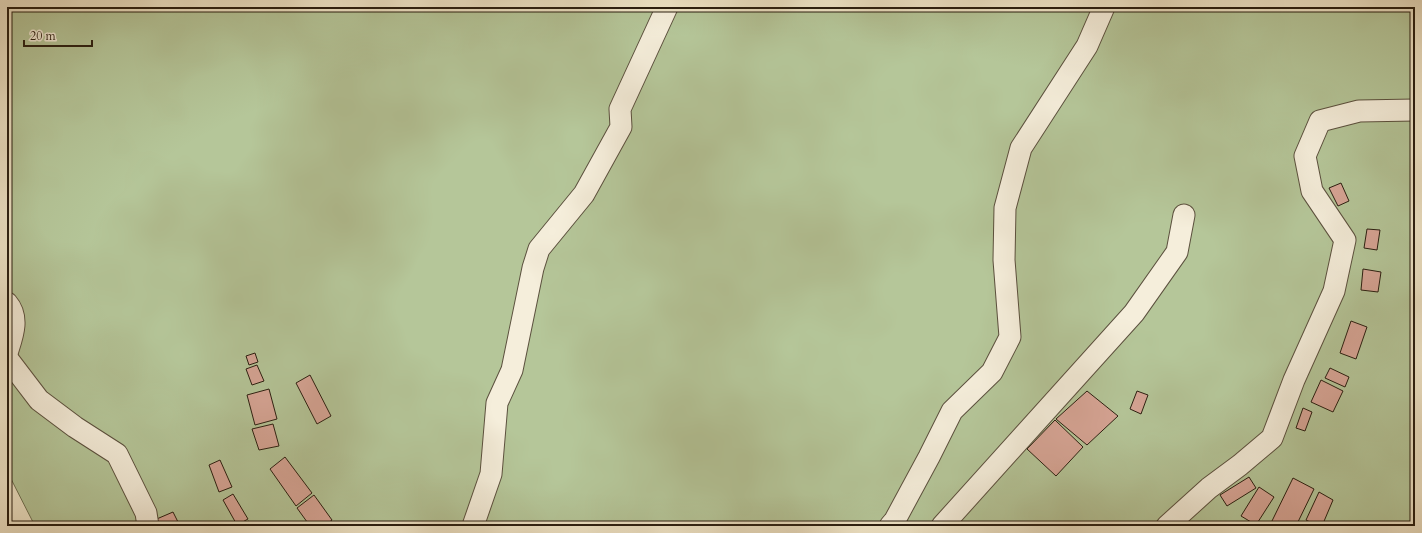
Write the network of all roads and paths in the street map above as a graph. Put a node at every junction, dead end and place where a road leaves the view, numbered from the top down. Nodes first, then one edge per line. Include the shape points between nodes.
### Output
1 (667, 7) edge
2 (1104, 7) edge
3 (1415, 110) edge
4 (1184, 215) dead end
5 (7, 303) edge
6 (7, 353) edge
7 (7, 358) edge
8 (148, 526) edge
9 (473, 526) edge
10 (890, 526) edge
11 (942, 526) edge
12 (1166, 526) edge

1 - 9 street via 620,109 621,127 584,194 539,249 512,370 497,403 491,474
2 - 10 street via 1087,46 1021,148 1005,208 1004,260 1010,337 992,372 952,411
3 - 12 street via 1359,111 1320,120 1305,156 1312,191 1345,240 1334,291 1294,380 1272,438 1208,488
4 - 11 street via 1176,252 1134,313
5 - 6 street via 15,326
7 - 8 street via 39,400 117,454 146,513

